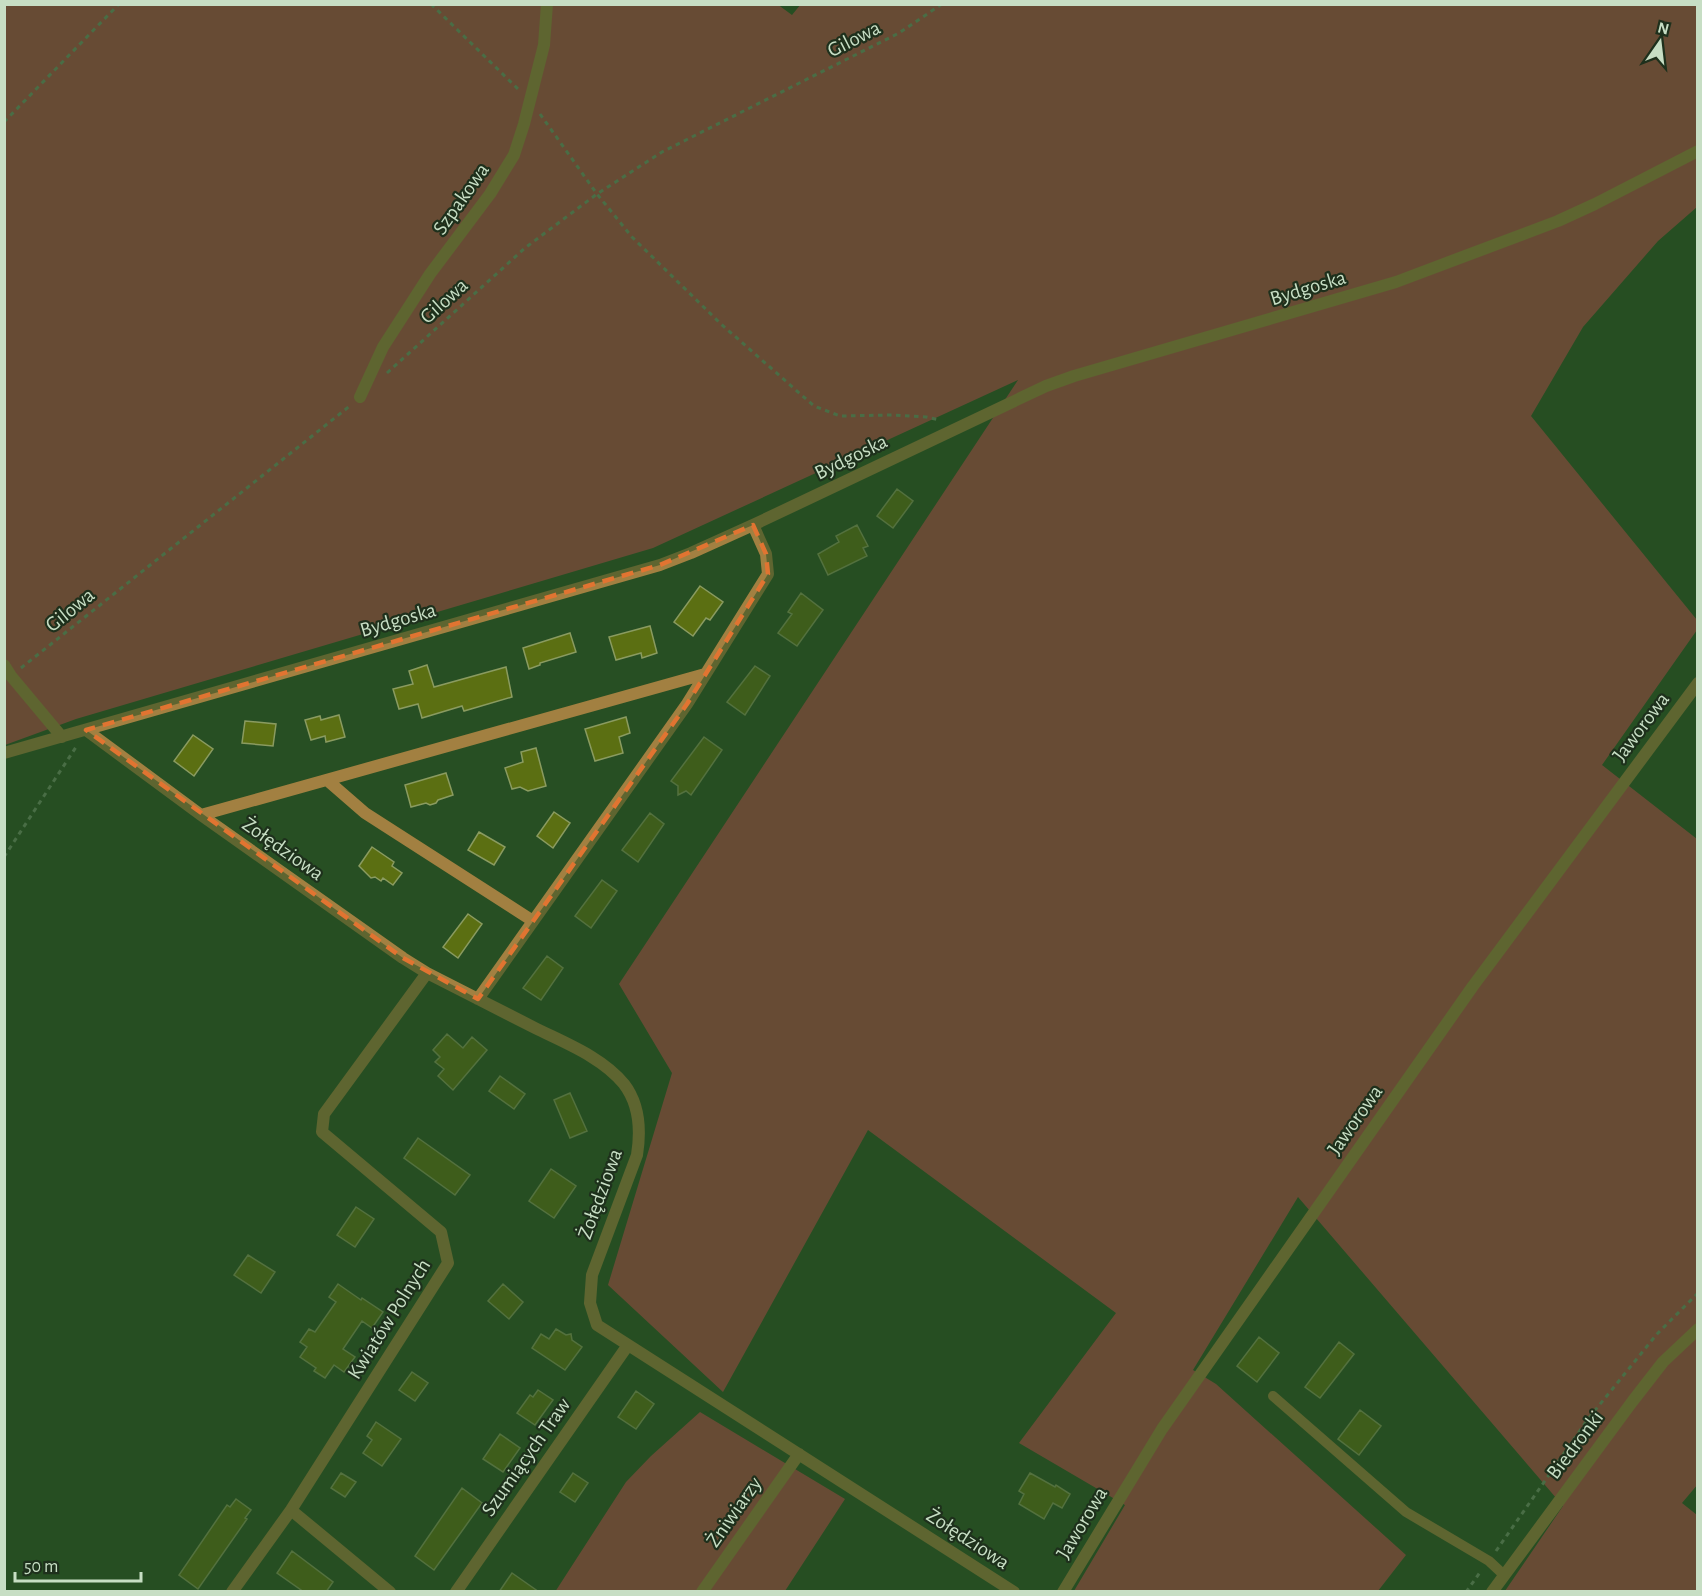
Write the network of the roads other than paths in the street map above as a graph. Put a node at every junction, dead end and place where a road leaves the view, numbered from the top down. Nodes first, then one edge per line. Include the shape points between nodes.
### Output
1 (547, 4) edge
2 (1698, 151) edge
3 (360, 397) road end
4 (753, 525) junction
5 (8, 670) edge
6 (705, 674) junction
7 (1697, 686) edge
8 (86, 730) junction
9 (62, 737) junction
10 (4, 753) edge
11 (327, 780) junction
12 (201, 815) junction
13 (534, 921) junction
14 (427, 973) junction
15 (478, 999) junction
16 (1698, 1329) edge
17 (628, 1345) junction
18 (1273, 1396) dead end
19 (799, 1454) junction
20 (291, 1510) junction
21 (1504, 1575) junction
22 (232, 1592) edge
23 (390, 1592) edge
24 (456, 1592) edge
25 (702, 1592) edge
26 (1014, 1592) edge
27 (1063, 1592) edge
28 (1492, 1592) edge

1 - 3 street, Szpakowa via 544,45 520,140 490,194 430,274 383,347
2 - 4 street, Bydgoska via 1586,208 1406,278 1046,386
4 - 6 street via 766,554 768,574
4 - 8 street, Bydgoska via 660,565
5 - 9 street
6 - 11 street
6 - 13 street
7 - 27 street, Jaworowa via 1473,986 1162,1429
8 - 9 street, Bydgoska
8 - 12 street, Żołędziowa
9 - 10 street, Bydgoska
11 - 12 street
11 - 13 street via 365,813
12 - 14 street, Żołędziowa
13 - 15 street
14 - 15 street, Żołędziowa
14 - 20 street, Kwiatów Polnych via 324,1114 322,1132 441,1232 448,1263
15 - 17 street, Żołędziowa via 601,1064 625,1086 633,1100 638,1113 637,1155 592,1275 590,1303 597,1325
16 - 21 street, Biedronki via 1663,1362
17 - 19 street, Żołędziowa
17 - 24 street, Szumiących Traw
18 - 21 lane via 1406,1512 1489,1561
19 - 25 street, Żniwiarzy
19 - 26 street, Żołędziowa
20 - 22 street, Kwiatów Polnych
20 - 23 street
21 - 28 street, Biedronki

